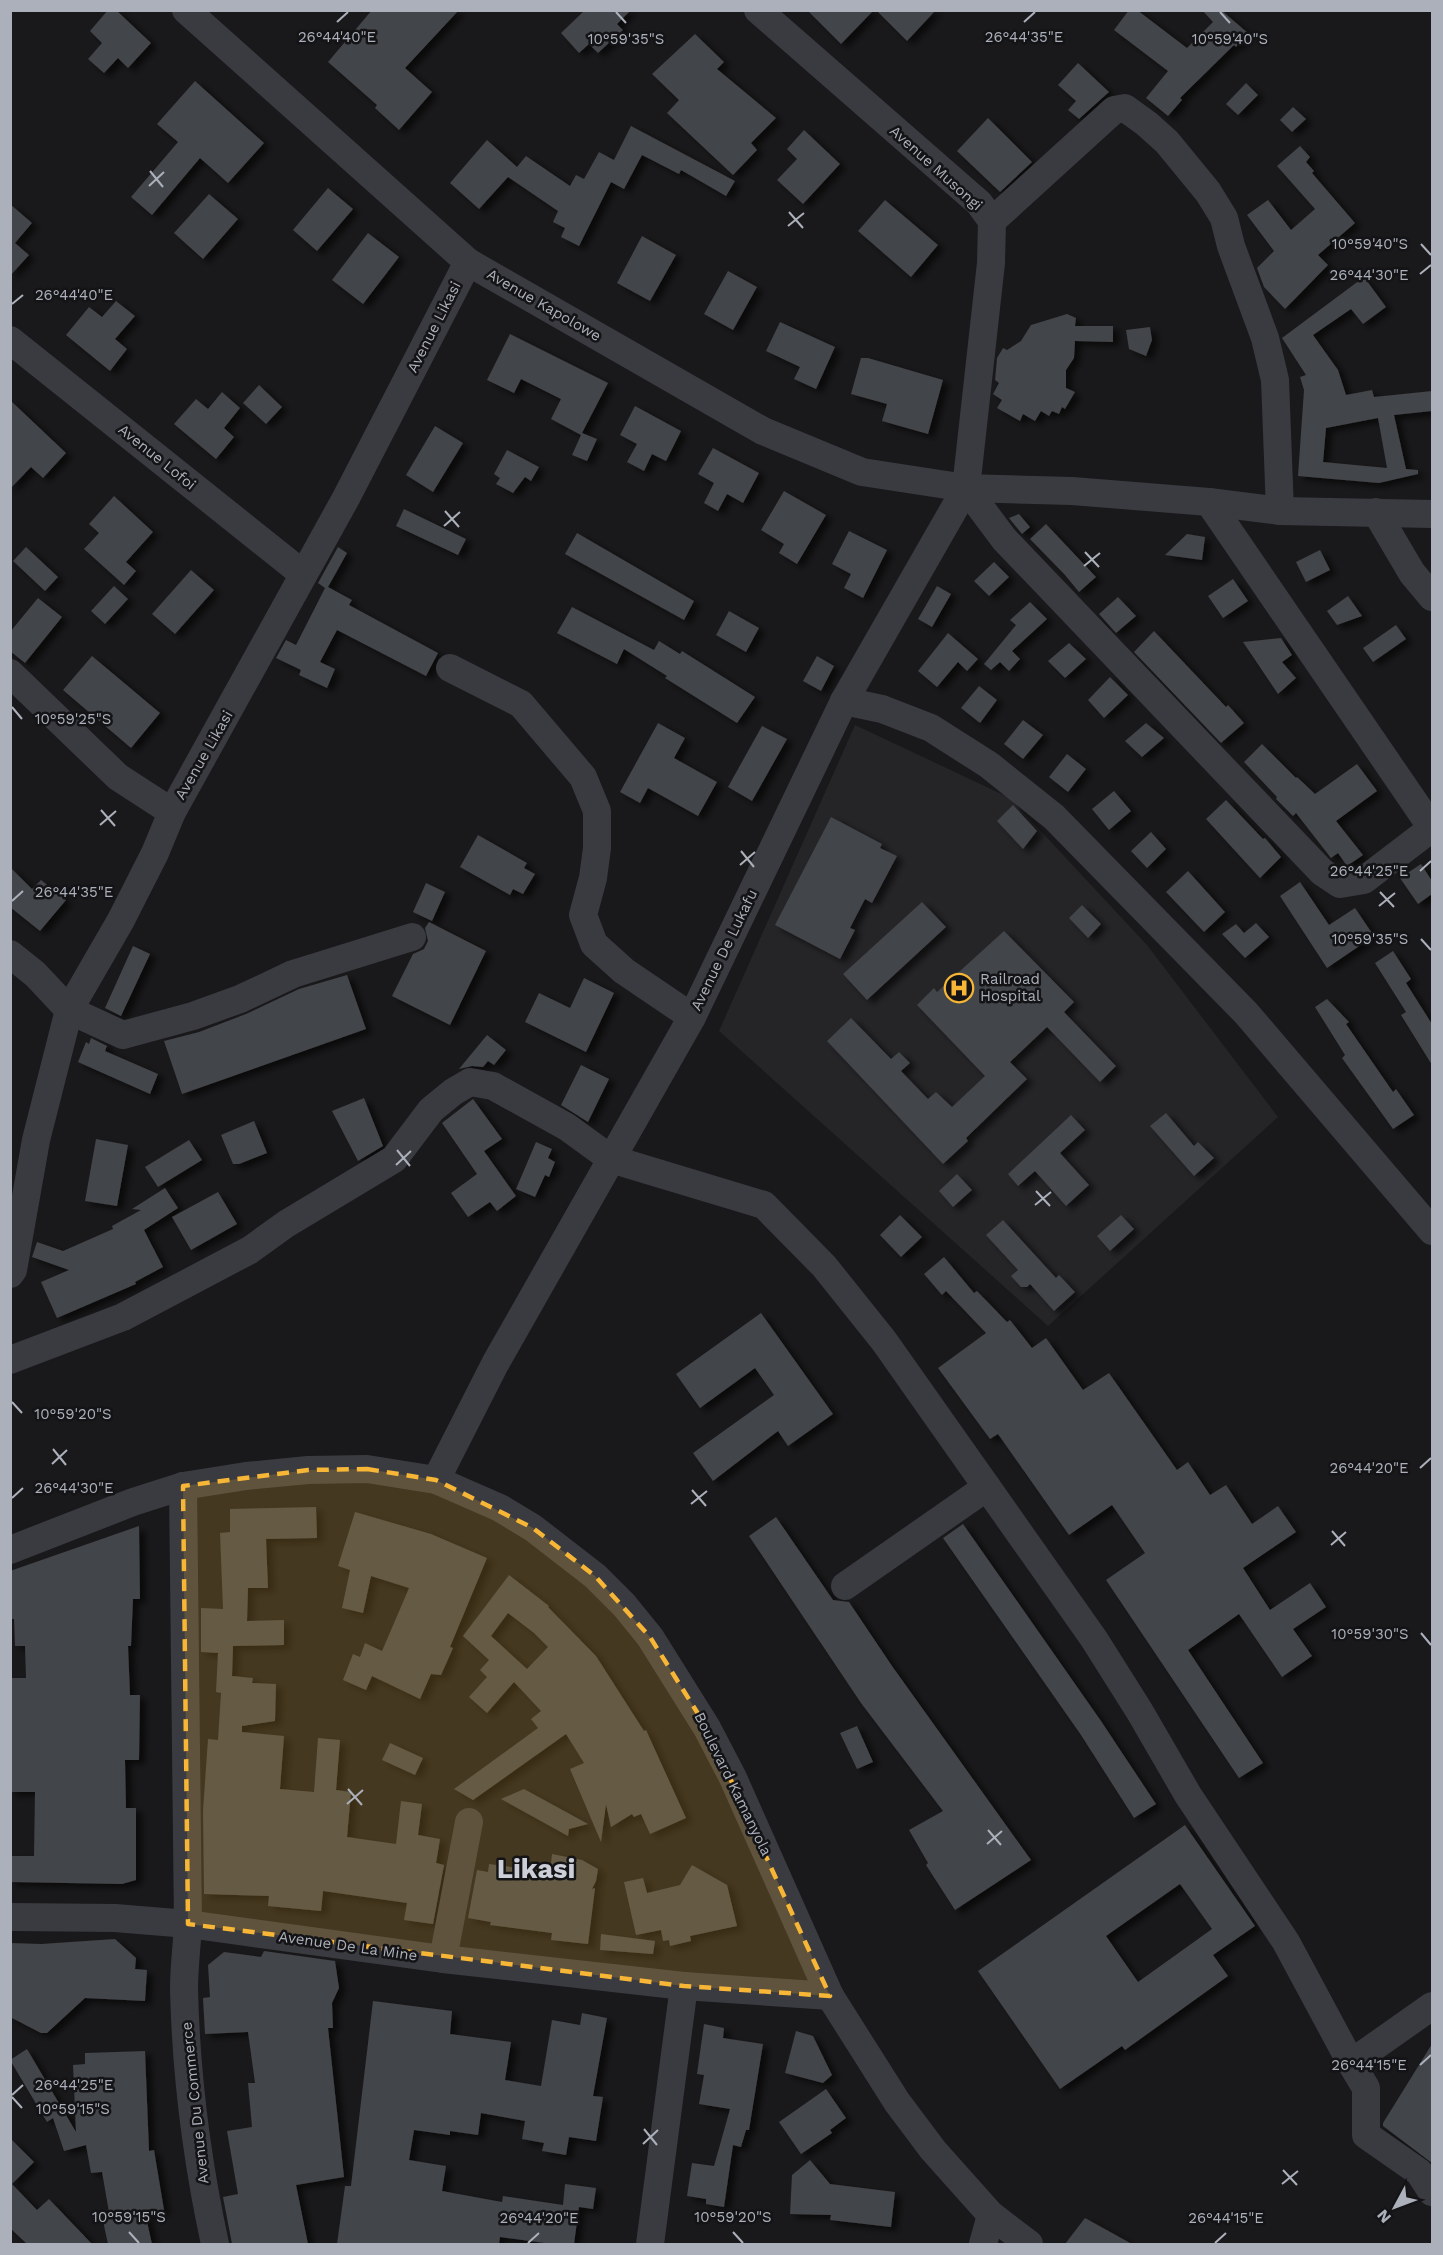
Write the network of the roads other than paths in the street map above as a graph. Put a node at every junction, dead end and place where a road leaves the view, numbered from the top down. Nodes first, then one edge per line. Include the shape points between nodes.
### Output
1 (186, 10) edge
2 (758, 10) edge
3 (992, 221) junction
4 (468, 262) junction
5 (10, 340) edge
6 (966, 488) junction
7 (1209, 502) junction
8 (1280, 511) junction
9 (1376, 512) junction
10 (1432, 514) edge
11 (303, 574) junction
12 (1432, 597) edge
13 (450, 668) dead end
14 (10, 673) edge
15 (844, 701) junction
16 (172, 812) junction
17 (1432, 828) edge
18 (412, 937) dead end
19 (10, 954) edge
20 (22, 978) edge
21 (69, 1010) junction
22 (692, 1017) junction
23 (611, 1159) junction
24 (1431, 1226) edge
25 (10, 1274) edge
26 (10, 1360) edge
27 (436, 1480) junction
28 (183, 1486) junction
29 (987, 1486) junction
30 (10, 1550) edge
31 (845, 1586) dead end
32 (469, 1822) dead end
33 (10, 1917) edge
34 (188, 1924) junction
35 (443, 1959) junction
36 (684, 1986) junction
37 (830, 1996) junction
38 (1432, 2006) edge
39 (1351, 2063) junction
40 (1432, 2192) edge
41 (991, 2215) junction
42 (215, 2244) edge
43 (650, 2244) edge
44 (983, 2244) edge
45 (1029, 2244) edge

1 - 4 street, Avenue Kapolowe
2 - 3 street, Avenue Musongi via 979,203
3 - 6 street, Avenue Musongi via 991,263
3 - 8 street via 1114,110 1125,108 1167,142 1224,218 1265,338 1275,380
4 - 6 street, Avenue Kapolowe via 763,431 862,472
4 - 11 street, Avenue Likasi
5 - 11 street, Avenue Lofoi
6 - 7 street, Avenue Kapolowe via 1072,491
6 - 15 street, Avenue De Lukafu
6 - 17 street via 1004,539 1322,873 1340,884 1364,880
7 - 8 street, Avenue Kapolowe
7 - 17 street
8 - 9 street, Avenue Kapolowe
9 - 10 street, Avenue Kapolowe
9 - 12 street via 1412,573
11 - 16 street, Avenue Likasi
13 - 22 street via 521,704 584,777 597,811 597,848 584,915 594,944 624,971
14 - 16 street via 118,777
15 - 22 street, Avenue De Lukafu
15 - 24 street via 882,709 931,728 989,765 1054,818 1246,1013
16 - 21 street, Avenue Likasi via 121,920
18 - 21 street via 293,974 193,1016 123,1035
19 - 20 street
20 - 21 street
21 - 25 street, Avenue Likasi via 36,1140
22 - 23 street, Avenue De Lukafu
23 - 26 street via 567,1127 493,1086 470,1082 431,1110 394,1159 250,1250 123,1317
23 - 27 street, Avenue De Lukafu via 495,1364
23 - 29 street via 764,1205 824,1266 884,1341
27 - 28 street, Boulevard Kamanyola via 344,1469 246,1476
27 - 37 street, Boulevard Kamanyola via 500,1508 533,1528 596,1575 650,1637 707,1728 733,1779
28 - 30 street, Boulevard Kamanyola
28 - 34 street, Avenue Du Commerce
29 - 31 street
29 - 39 street via 1094,1639 1188,1795 1286,1942
32 - 35 street
33 - 34 street, Avenue De La Mine via 115,1918
34 - 35 street, Avenue De La Mine
34 - 42 street, Avenue Du Commerce via 184,1987 190,2080
35 - 36 street, Avenue De La Mine
36 - 37 street, Avenue De La Mine
36 - 43 street
37 - 41 street, Boulevard Kamanyola via 897,2102 933,2150
38 - 39 street
39 - 40 street via 1366,2088 1366,2135 1419,2172
41 - 44 street
41 - 45 street, Boulevard Kamanyola

